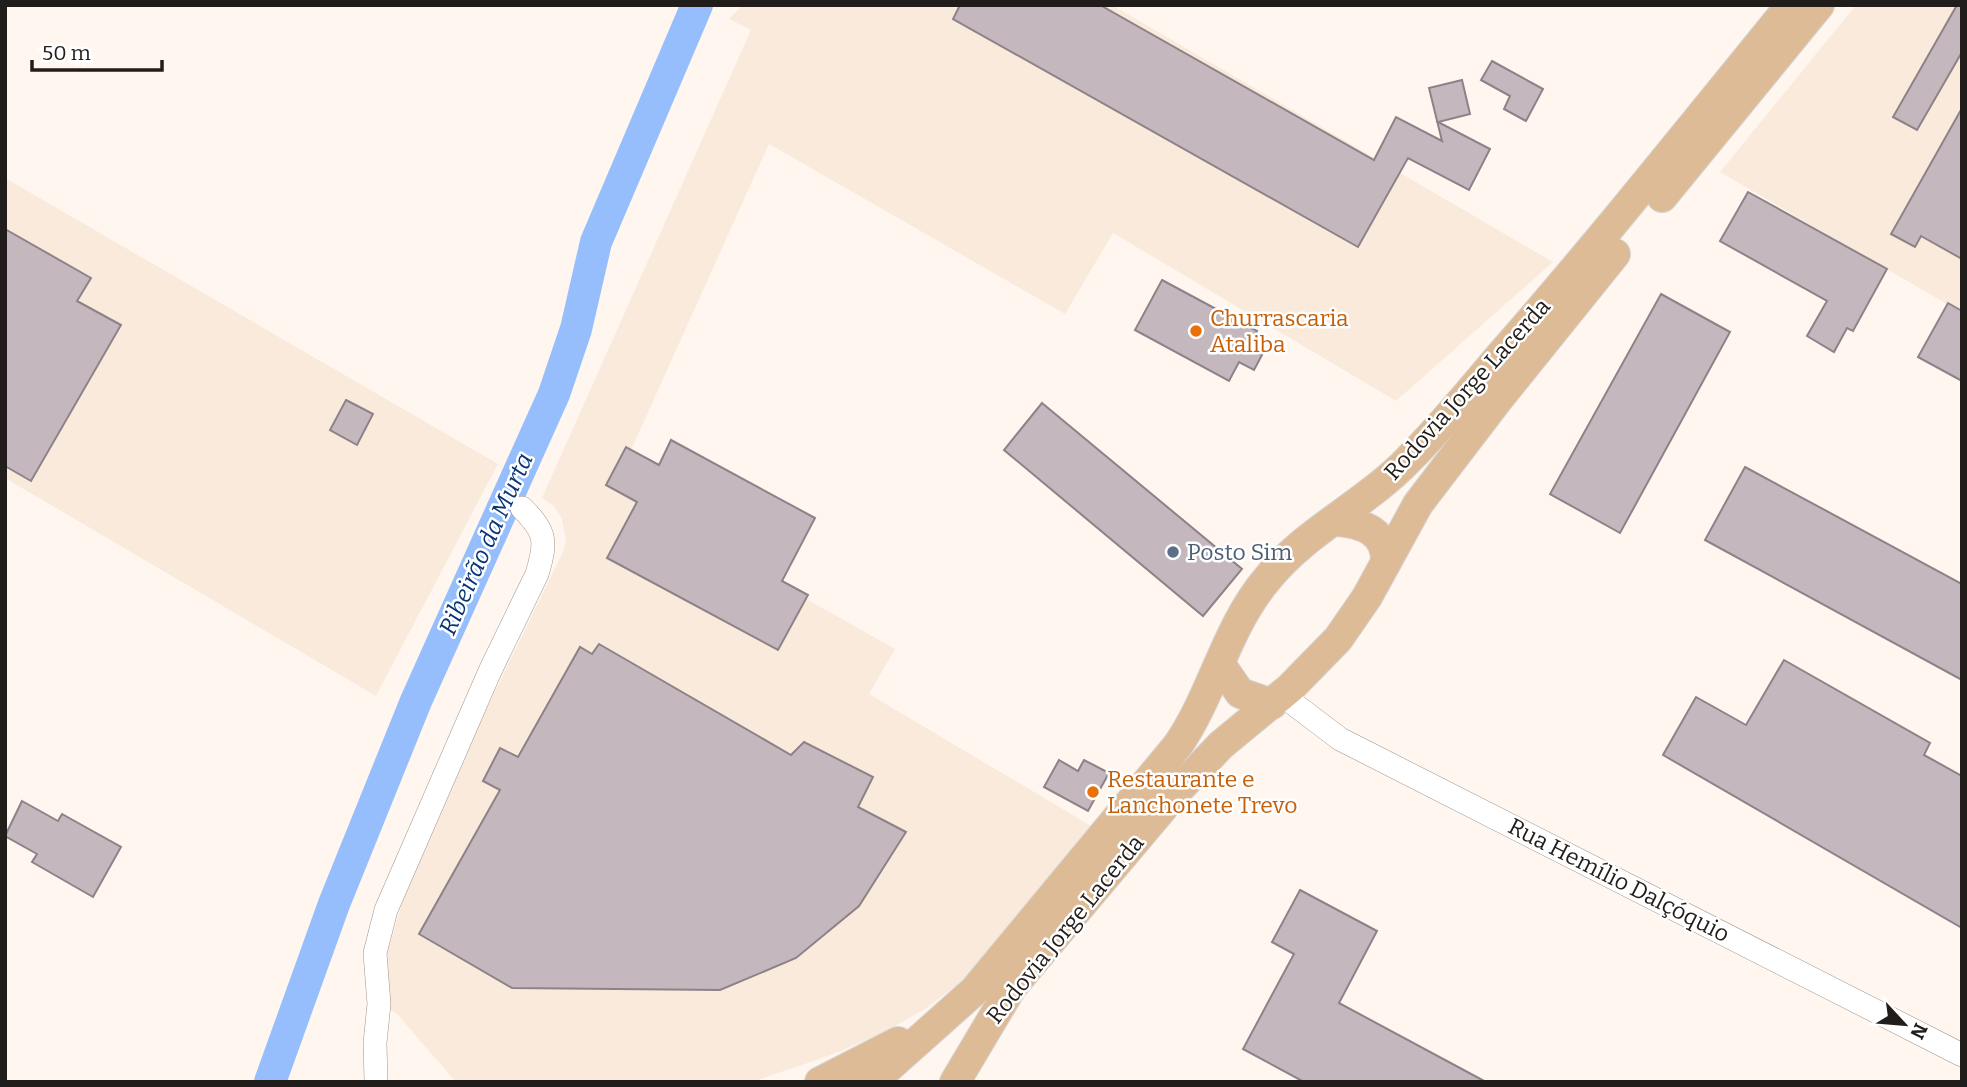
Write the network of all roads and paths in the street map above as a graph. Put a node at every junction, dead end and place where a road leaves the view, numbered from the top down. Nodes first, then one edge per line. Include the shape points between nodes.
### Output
1 (1791, 5) edge
2 (1819, 5) edge
3 (522, 508) dead end
4 (1337, 521) junction
5 (1386, 562) junction
6 (1220, 664) junction
7 (1277, 700) junction
8 (957, 1009) junction
9 (976, 1044) junction
10 (1962, 1055) edge
11 (376, 1082) edge
12 (820, 1082) edge
13 (872, 1082) edge
14 (955, 1082) edge
15 (976, 1082) edge

1 - 4 main road, Rodovia Jorge Lacerda via 1583,262 1430,437
2 - 5 main road, Rodovia Jorge Lacerda via 1499,398 1419,504
3 - 11 lane via 540,526 544,554 386,911 375,953 379,1004
4 - 5 main road via 1372,531 1383,543
4 - 6 main road, Rodovia Jorge Lacerda via 1307,540 1268,577 1238,621
5 - 7 main road, Rodovia Jorge Lacerda via 1350,624
6 - 7 main road via 1240,693
6 - 8 main road, Rodovia Jorge Lacerda via 1204,703 1178,745
7 - 9 main road, Rodovia Jorge Lacerda via 1221,746 1177,791 1011,988
7 - 10 lane, Rua Hemílio Dalçóquio via 1340,738
8 - 12 main road
8 - 13 main road, Rodovia Jorge Lacerda
9 - 14 main road, Rodovia Jorge Lacerda
9 - 15 main road

